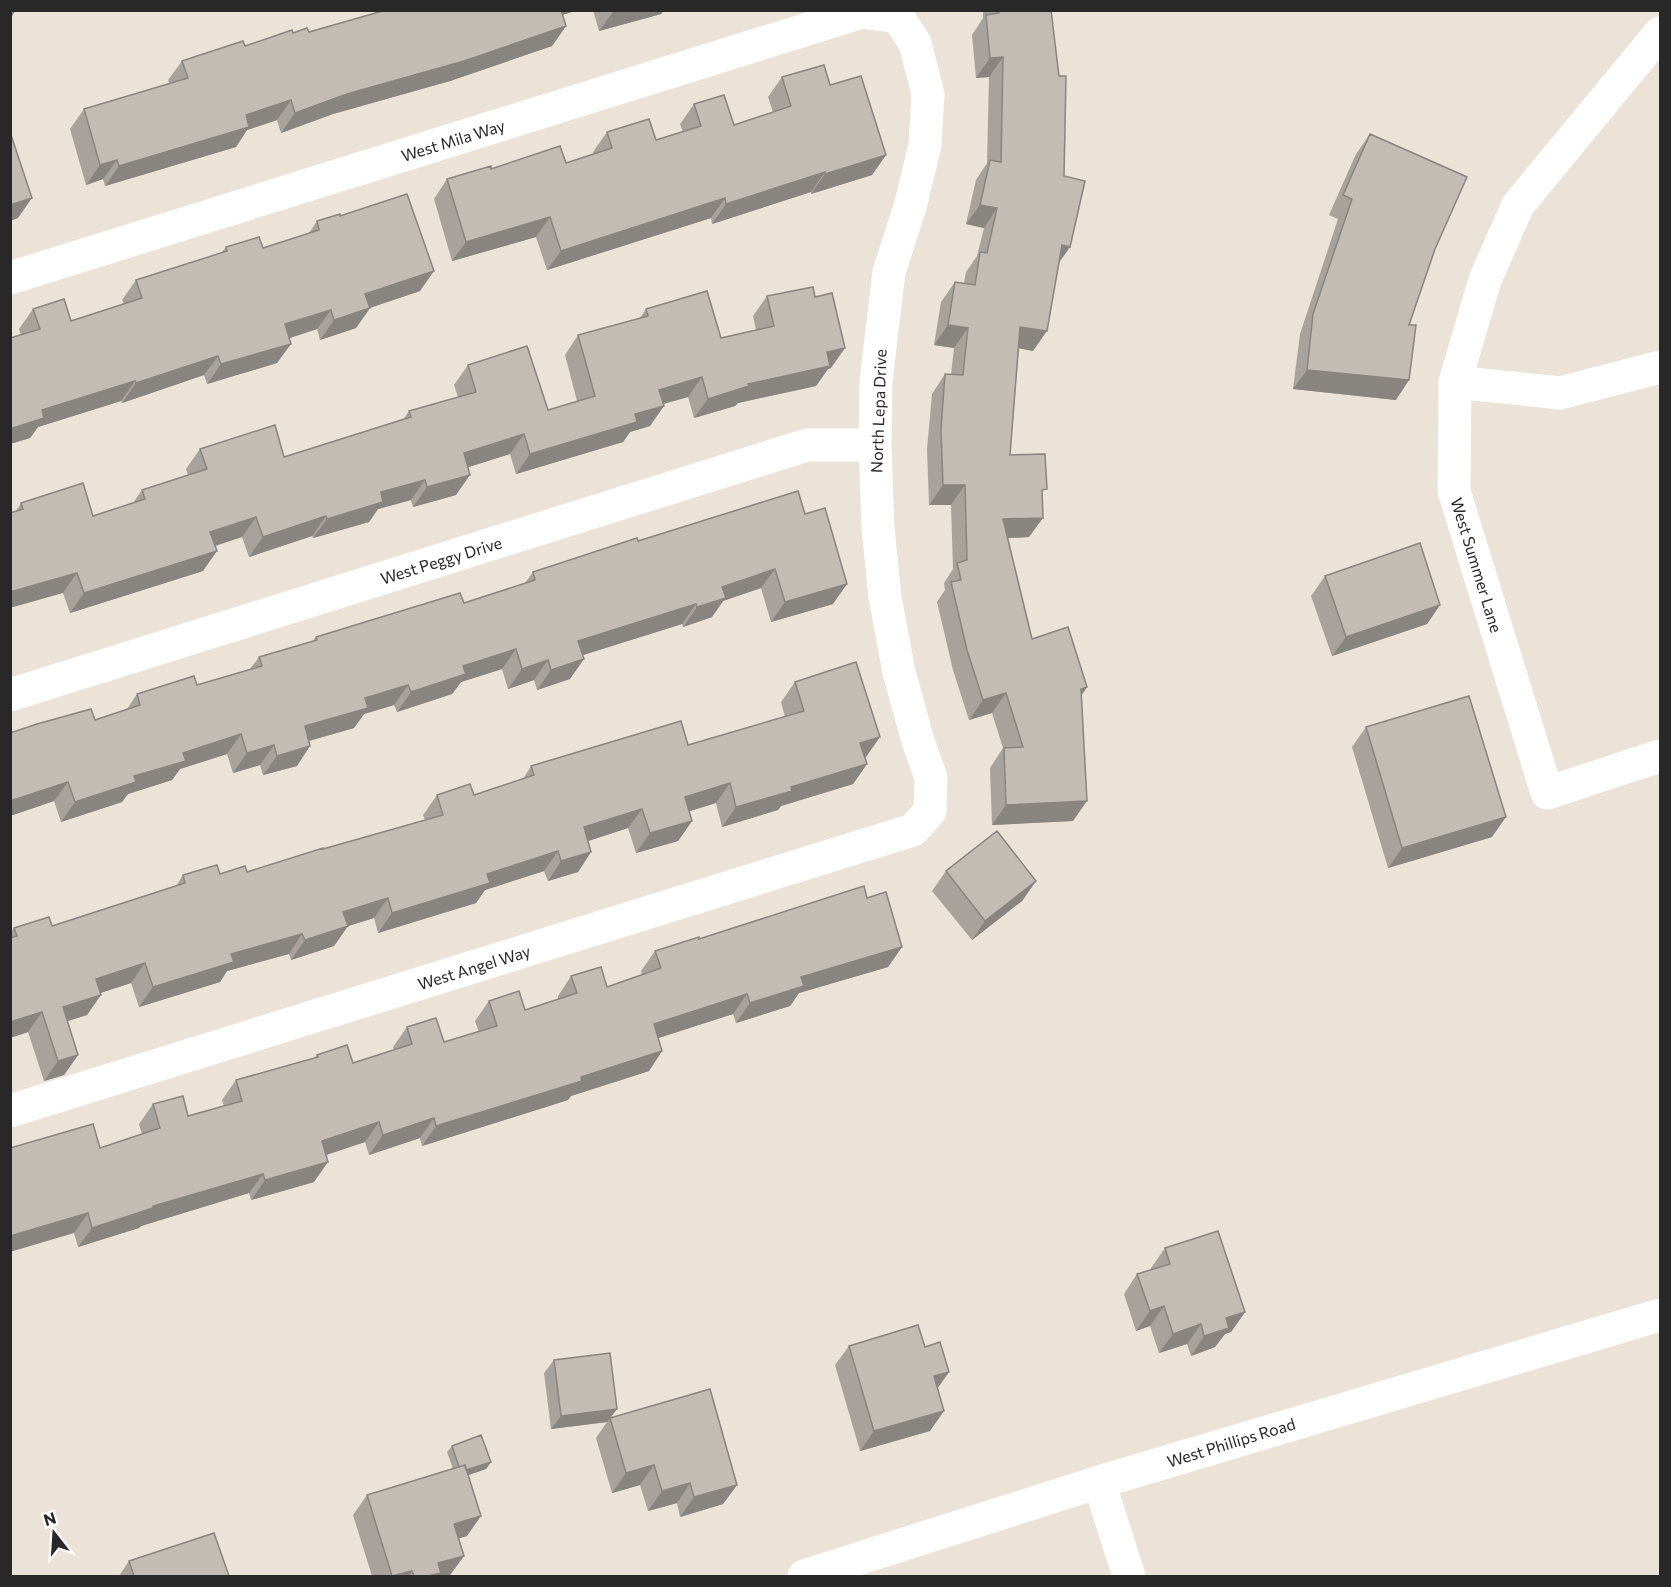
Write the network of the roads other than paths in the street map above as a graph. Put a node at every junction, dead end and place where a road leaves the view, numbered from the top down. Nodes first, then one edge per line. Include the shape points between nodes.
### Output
1 (898, 17) joint
2 (1660, 33) edge
3 (10, 279) edge
4 (1660, 367) edge
5 (1455, 382) junction
6 (875, 445) junction
7 (10, 695) edge
8 (1660, 756) edge
9 (930, 811) joint
10 (10, 1111) edge
11 (1660, 1315) edge
12 (1100, 1482) junction
13 (804, 1576) edge
14 (1129, 1576) edge

1 - 3 street, West Mila Way via 862,12
1 - 6 street, North Lepa Drive via 915,43 928,94 927,114 925,145 889,272 876,381
2 - 5 street, West Summer Lane via 1518,205 1485,279
4 - 5 street via 1560,393
5 - 8 street, West Summer Lane via 1454,491 1547,793
6 - 7 street, West Peggy Drive via 807,445
6 - 9 street, North Lepa Drive via 885,597 899,672 931,778
9 - 10 street, West Angel Way via 913,830
11 - 12 street, West Phillips Road
12 - 13 street, West Phillips Road
12 - 14 street

